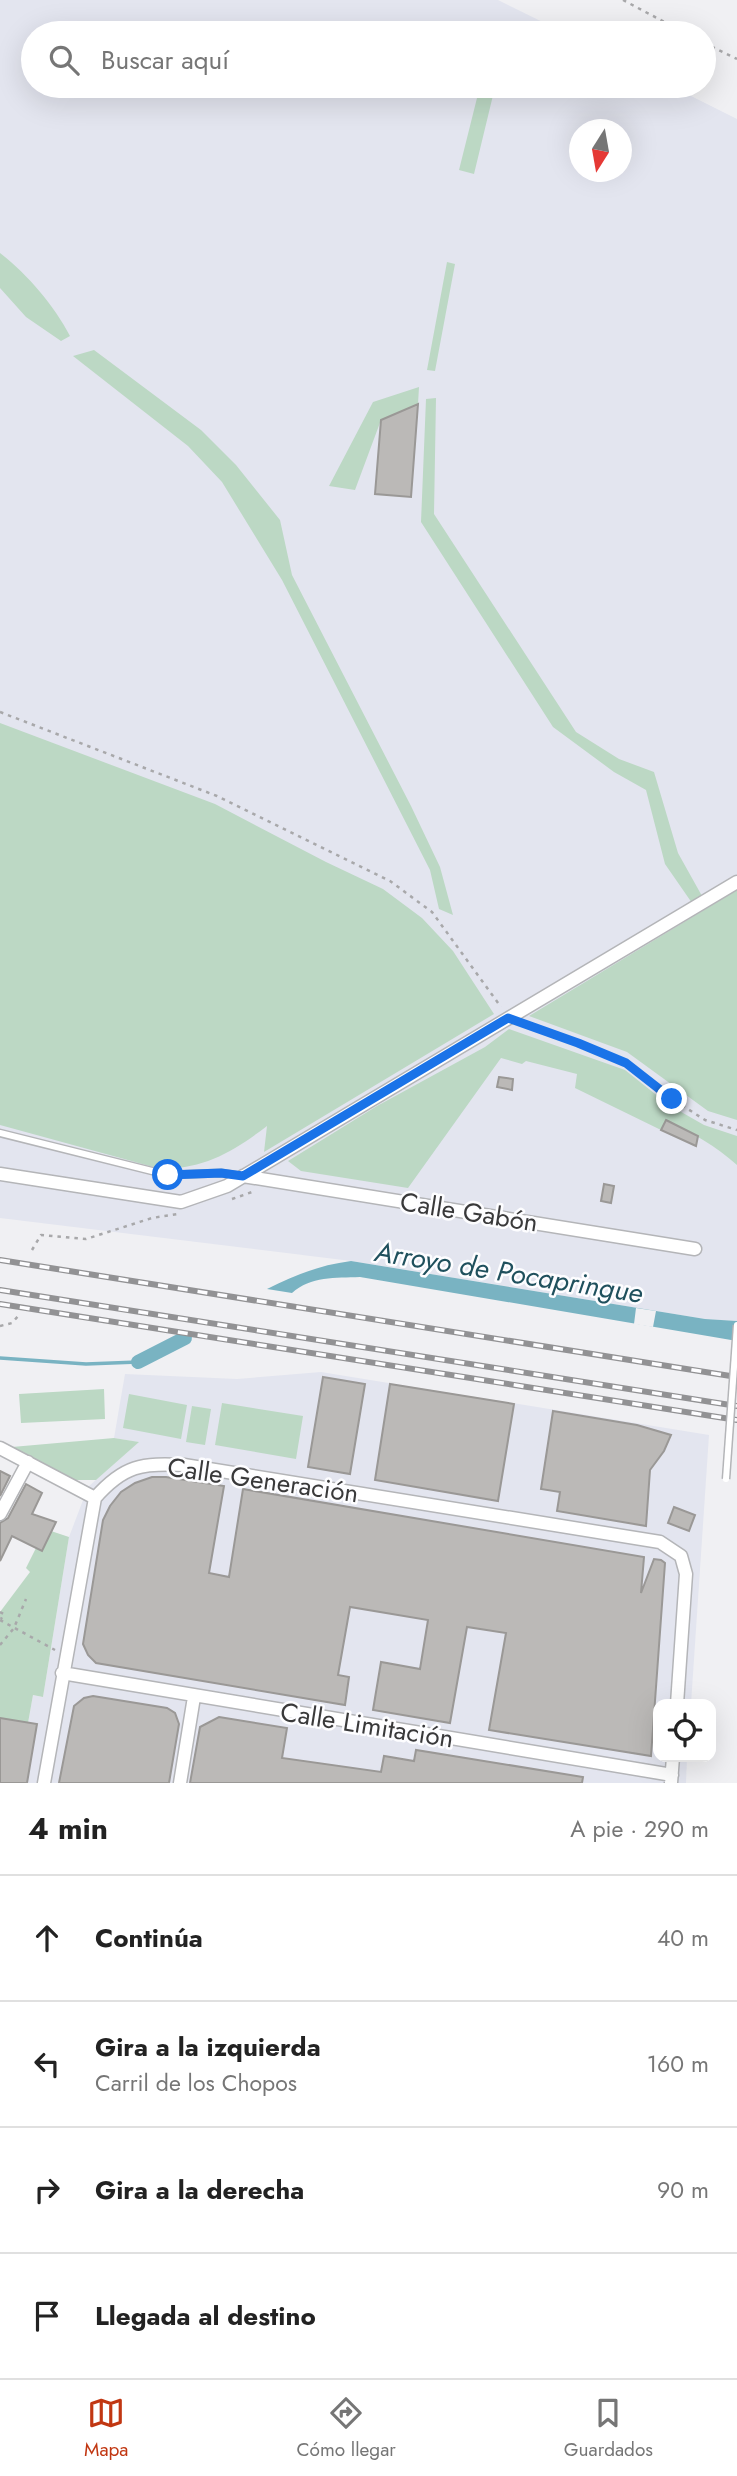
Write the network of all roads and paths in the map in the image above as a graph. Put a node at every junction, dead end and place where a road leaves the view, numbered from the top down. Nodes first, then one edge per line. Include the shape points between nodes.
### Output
1 (623, 0) edge
2 (662, 21) edge
3 (716, 49) edge
4 (737, 59) edge
5 (0, 712) edge
6 (737, 882) edge
7 (508, 1018) junction
8 (737, 1130) edge
9 (0, 1133) edge
10 (0, 1174) edge
11 (243, 1176) junction
12 (261, 1179) junction
13 (232, 1199) dead end
14 (183, 1207) junction
15 (695, 1249) dead end
16 (32, 1250) dead end
17 (19, 1315) dead end
18 (737, 1325) edge
19 (0, 1326) edge
20 (0, 1448) edge
21 (28, 1462) junction
22 (726, 1479) dead end
23 (96, 1498) junction
24 (0, 1514) edge
25 (26, 1599) dead end
26 (0, 1612) edge
27 (0, 1620) edge
28 (14, 1628) junction
29 (0, 1645) edge
30 (66, 1652) junction
31 (62, 1673) junction
32 (194, 1697) junction
33 (677, 1699) edge
34 (672, 1779) edge
35 (44, 1783) edge
36 (180, 1783) edge

1 - 2 path
3 - 4 path
5 - 7 path via 217,796 390,881 432,912
6 - 7 street
7 - 8 path via 626,1063 705,1120
7 - 11 street
9 - 11 lane via 168,1175
10 - 14 street
11 - 12 street, Calle Gabón
11 - 14 street
12 - 13 path via 255,1191
12 - 15 street, Calle Gabón
14 - 16 path via 86,1239 41,1235
17 - 19 path
18 - 22 lane, bridge
20 - 21 street
21 - 23 street
21 - 24 street
23 - 30 street
23 - 33 street, Calle Generación via 113,1478 148,1464 184,1465 660,1542 681,1556 686,1574
25 - 28 path
26 - 27 path via 4,1614
27 - 28 path
28 - 29 path
28 - 30 path via 51,1649
30 - 31 street
31 - 32 street, Calle Limitación
31 - 35 street
32 - 34 street, Calle Limitación
32 - 36 street

